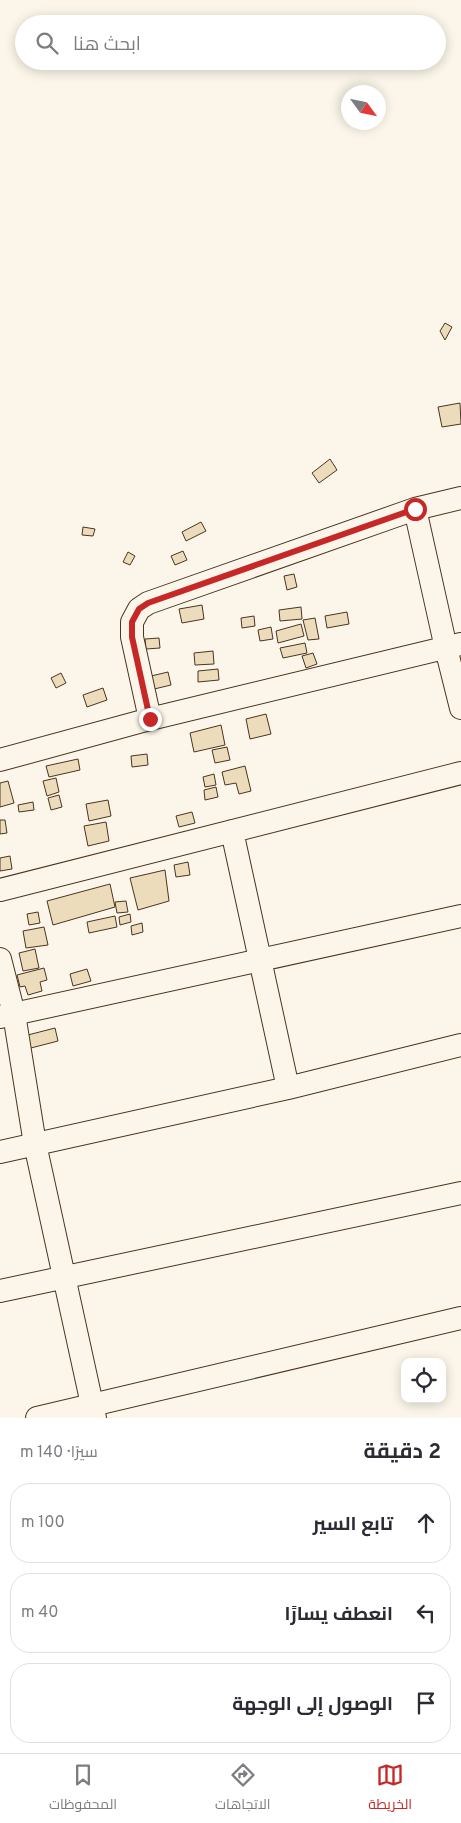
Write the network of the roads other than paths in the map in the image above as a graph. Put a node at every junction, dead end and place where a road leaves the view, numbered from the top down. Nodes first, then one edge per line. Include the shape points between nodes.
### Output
1 (461, 498) edge
2 (415, 509) junction
3 (453, 646) edge
4 (461, 708) edge
5 (150, 719) junction
6 (0, 760) edge
7 (461, 773) edge
8 (232, 831) junction
9 (0, 890) edge
10 (461, 916) edge
11 (0, 959) edge
12 (260, 960) junction
13 (7, 1015) edge
14 (461, 1044) edge
15 (288, 1088) junction
16 (35, 1144) junction
17 (0, 1152) edge
18 (461, 1193) edge
19 (65, 1277) junction
20 (0, 1291) edge
21 (461, 1318) edge
22 (93, 1411) edge
23 (38, 1418) edge

1 - 2 street
2 - 3 street
2 - 5 street via 148,603 139,609 132,622 132,637
3 - 4 street
3 - 5 street
5 - 6 street
7 - 8 street
8 - 9 street
8 - 12 street
10 - 12 street
11 - 13 street
12 - 13 street
12 - 15 street
13 - 16 street
14 - 15 street
15 - 16 street
16 - 17 street
16 - 19 street
18 - 19 street
19 - 20 street
19 - 22 street
21 - 22 street
22 - 23 street

